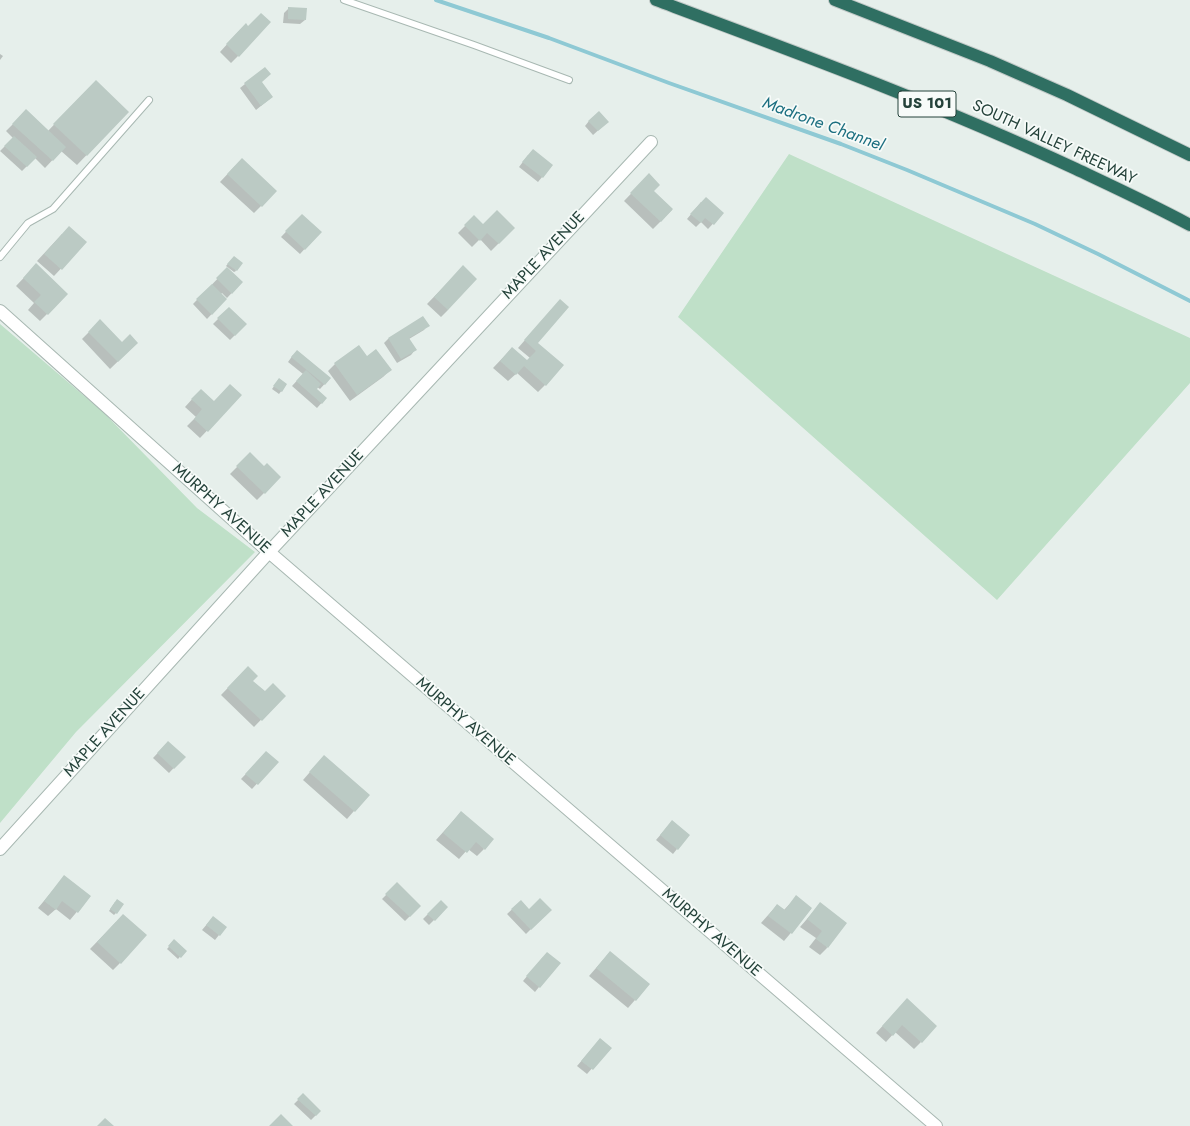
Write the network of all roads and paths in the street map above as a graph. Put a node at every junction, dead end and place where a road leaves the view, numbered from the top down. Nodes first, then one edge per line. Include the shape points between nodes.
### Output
1 (344, 0) edge
2 (656, 0) edge
3 (835, 0) edge
4 (569, 80) dead end
5 (149, 100) dead end
6 (651, 142) dead end
7 (1190, 155) edge
8 (1190, 225) edge
9 (0, 257) edge
10 (0, 311) edge
11 (269, 552) junction
12 (0, 849) edge
13 (936, 1126) edge

1 - 4 lane
2 - 8 highway, SOUTH VALLEY FREEWAY / US 101 via 802,54 962,119 1076,169
3 - 7 highway via 990,61
5 - 9 lane via 53,209 28,224
6 - 11 street, MAPLE AVENUE
10 - 11 street, MURPHY AVENUE
11 - 12 street, MAPLE AVENUE
11 - 13 street, MURPHY AVENUE

